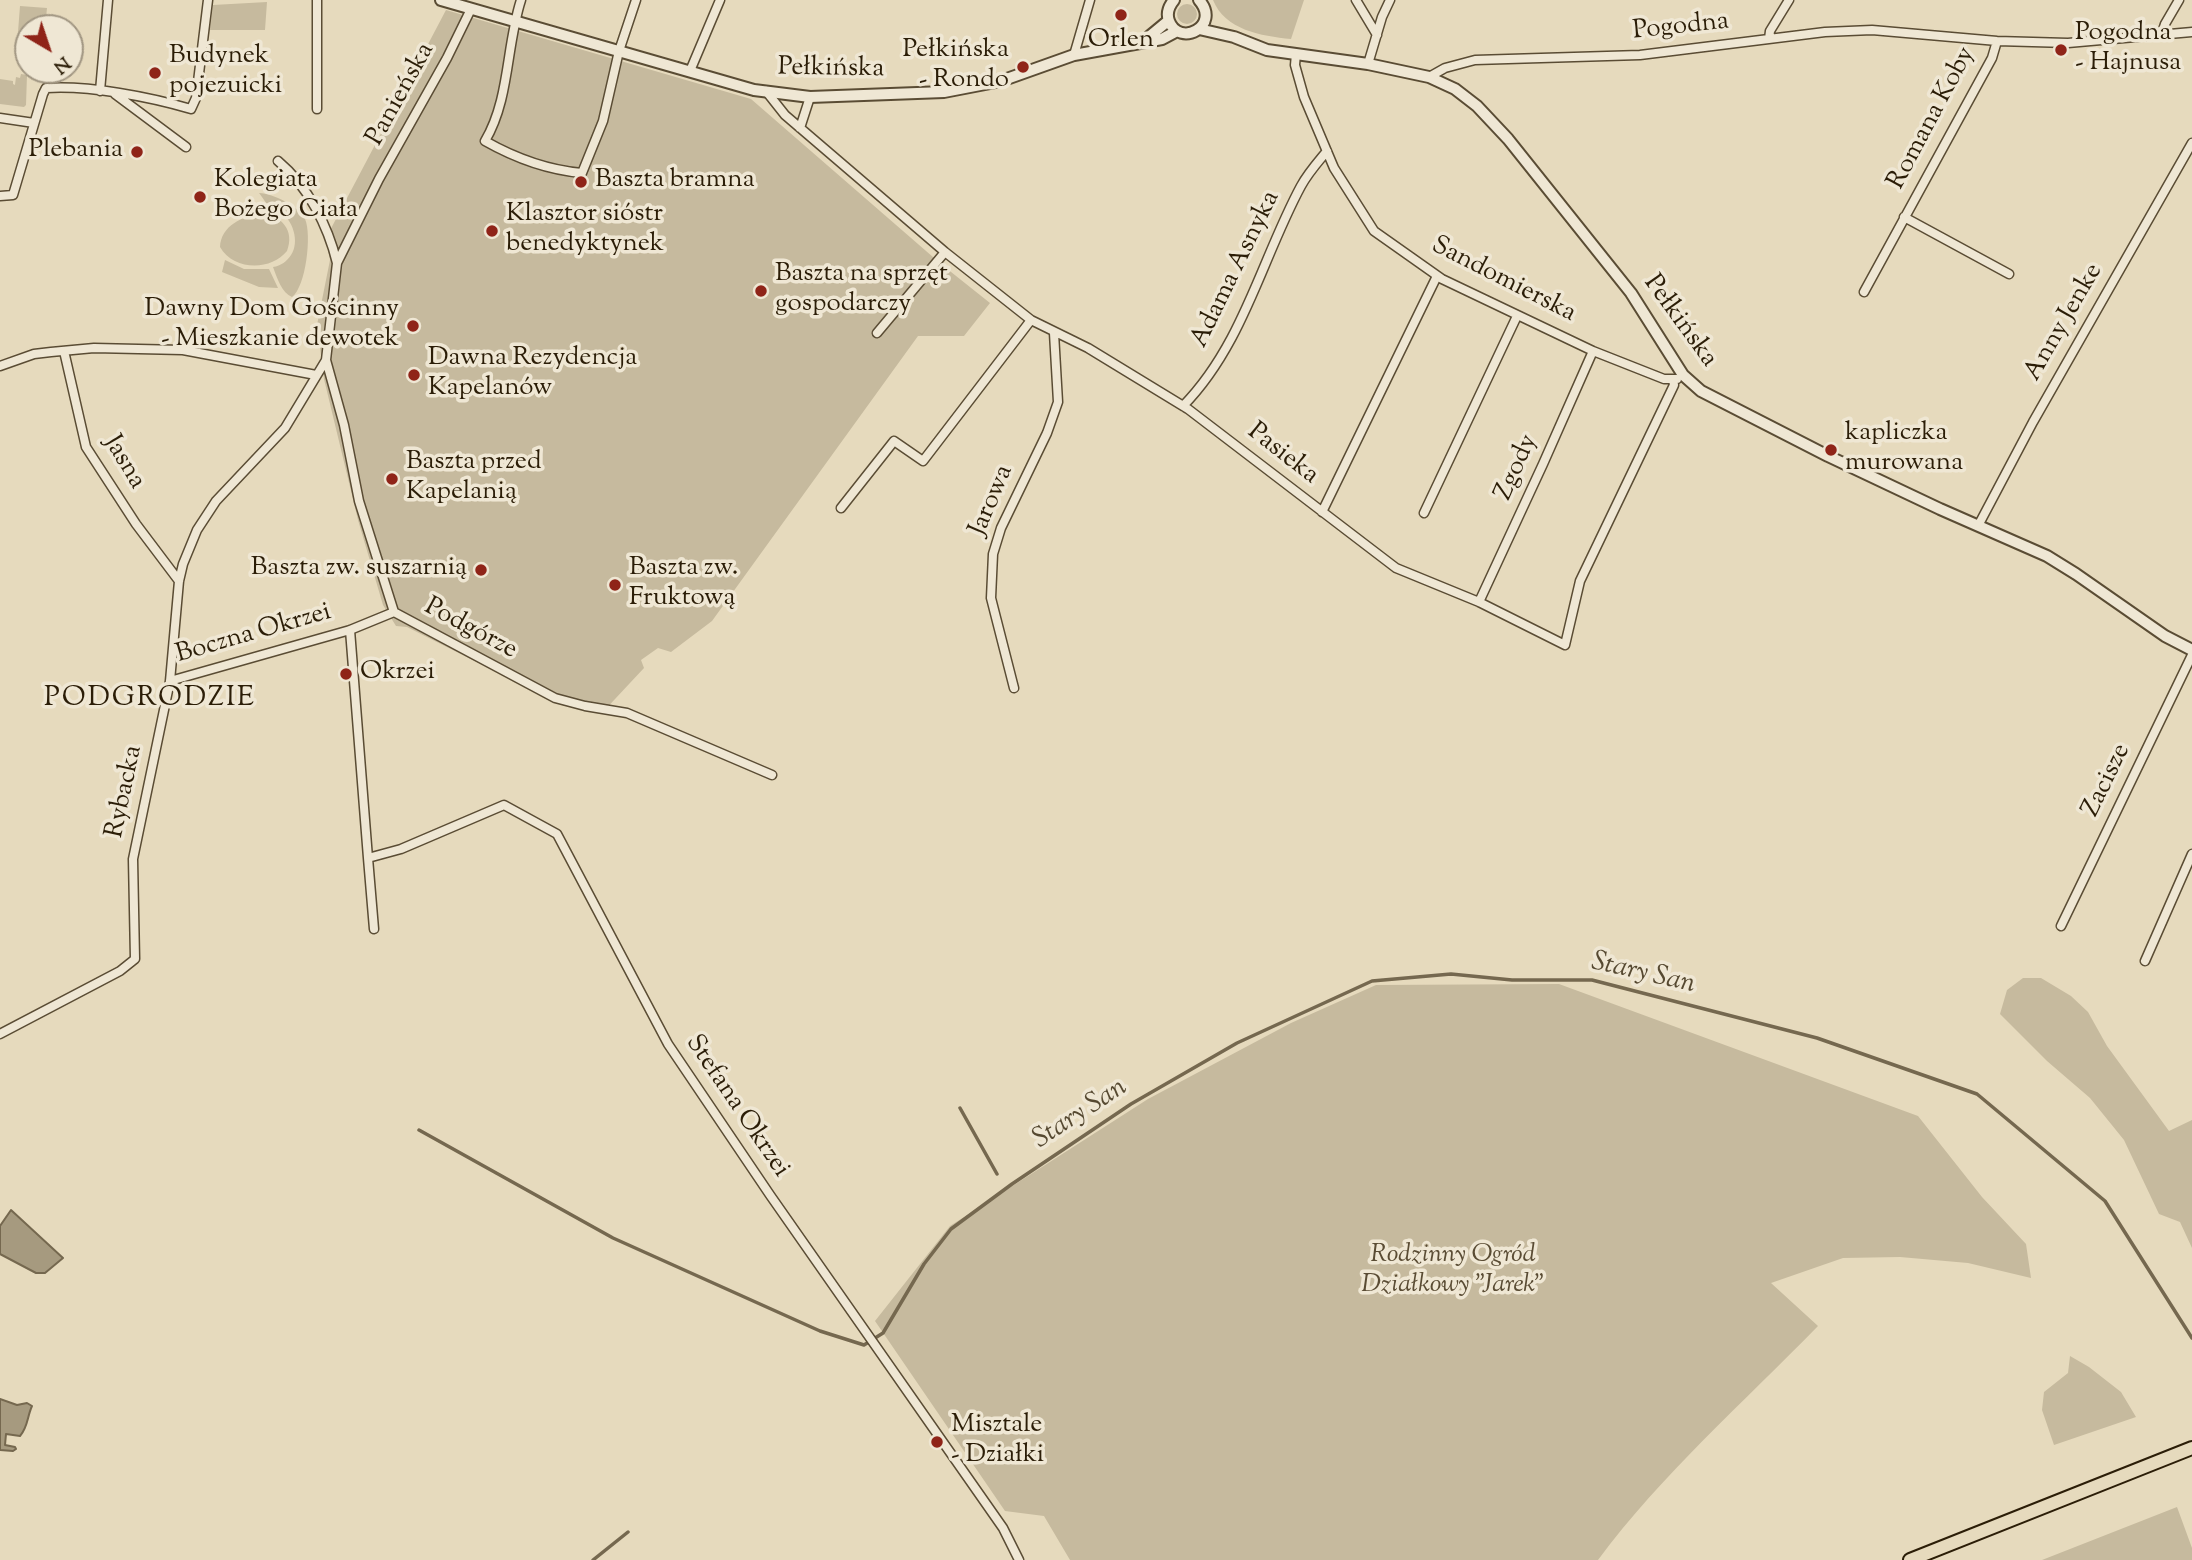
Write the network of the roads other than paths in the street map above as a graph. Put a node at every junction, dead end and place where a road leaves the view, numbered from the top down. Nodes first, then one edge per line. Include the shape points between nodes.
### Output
1 (108, 0) edge
2 (208, 0) edge
3 (317, 0) edge
4 (441, 0) edge
5 (520, 0) edge
6 (636, 0) edge
7 (720, 0) edge
8 (1090, 0) edge
9 (1199, 0) edge
10 (1356, 0) edge
11 (1390, 0) edge
12 (1789, 0) edge
13 (2179, 0) edge
14 (1168, 3) edge
15 (471, 9) junction
16 (1206, 16) junction
17 (514, 21) junction
18 (1168, 21) junction
19 (1199, 29) junction
20 (1177, 31) junction
21 (2192, 32) edge
22 (1377, 35) junction
23 (2161, 36) junction
24 (1234, 37) junction
25 (1769, 39) junction
26 (1997, 41) junction
27 (1142, 42) junction
28 (619, 51) junction
29 (1296, 54) junction
30 (1074, 55) junction
31 (1368, 64) junction
32 (690, 71) junction
33 (1429, 77) junction
34 (100, 91) junction
35 (766, 91) junction
36 (112, 92) junction
37 (810, 97) junction
38 (317, 109) dead end
39 (0, 118) edge
40 (34, 123) junction
41 (800, 128) junction
42 (2192, 143) edge
43 (186, 147) dead end
44 (1326, 151) junction
45 (278, 161) dead end
46 (0, 197) edge
47 (1904, 217) junction
48 (945, 252) junction
49 (337, 263) junction
50 (2009, 274) dead end
51 (1437, 276) junction
52 (1864, 292) dead end
53 (1517, 316) junction
54 (1031, 320) junction
55 (877, 333) dead end
56 (1054, 333) junction
57 (64, 351) junction
58 (1593, 351) junction
59 (326, 360) junction
60 (0, 366) edge
61 (316, 375) junction
62 (1678, 377) junction
63 (1183, 405) junction
64 (841, 508) dead end
65 (1322, 512) junction
66 (1424, 513) dead end
67 (1978, 526) junction
68 (179, 581) junction
69 (1479, 602) junction
70 (394, 612) junction
71 (350, 630) junction
72 (2192, 653) edge
73 (170, 681) junction
74 (1014, 688) dead end
75 (772, 775) dead end
76 (2192, 854) edge
77 (368, 858) junction
78 (2061, 926) dead end
79 (374, 929) dead end
80 (2145, 961) dead end
81 (0, 1034) edge
82 (2192, 1448) edge
83 (1019, 1560) edge
84 (1910, 1560) edge

1 - 34 street
2 - 36 street via 191,109
3 - 38 street
4 - 15 street, Pełkińska
5 - 17 street
6 - 28 street
7 - 32 street
8 - 30 street
9 - 16 street
10 - 22 street
11 - 22 street
12 - 25 street
13 - 23 street
14 - 18 street
15 - 17 street, Pełkińska
15 - 49 street, Panieńska
16 - 19 street
16 - 24 street, Pełkińska
17 - 28 street, Pełkińska
17 - 28 street via 505,85 485,141 557,171 582,173 603,121
18 - 20 street
18 - 27 street, Pełkińska
19 - 20 street, Pełkińska via 1188,34
19 - 24 street, Pełkińska
20 - 27 street, Pełkińska
21 - 23 street, Pogodna
22 - 31 street
23 - 26 street, Pogodna via 2068,43
24 - 29 street, Pełkińska via 1267,50
25 - 26 street, Pogodna via 1872,30
25 - 33 street, Pogodna via 1640,55 1475,60
26 - 47 street, Romana Koby via 1992,58
27 - 30 street, Pełkińska
28 - 32 street, Pełkińska
29 - 31 street, Pełkińska
29 - 44 street, Sandomierska via 1304,97
30 - 37 street, Pełkińska via 1000,82 944,92
31 - 33 street, Pełkińska
32 - 35 street, Pełkińska
33 - 62 street, Pełkińska via 1470,100 1508,139 1631,293
34 - 36 street
34 - 40 street via 46,88
35 - 37 street, Pełkińska
35 - 41 street, Pasieka
36 - 43 street
37 - 41 street
39 - 40 street
40 - 46 street via 13,195
41 - 48 street, Pasieka
42 - 67 street, Anny Jenke
44 - 51 street, Sandomierska via 1374,231
44 - 63 street, Adama Asnyka via 1302,184 1216,365
45 - 49 street via 292,172 331,237
47 - 50 street, Romana Koby
47 - 52 street, Romana Koby
48 - 54 street, Pasieka
48 - 55 street
49 - 59 street, Panieńska
51 - 53 street, Sandomierska
51 - 65 street
53 - 58 street, Sandomierska
53 - 66 street
54 - 56 street, Pasieka
54 - 64 street via 923,461 894,441
56 - 63 street, Pasieka
56 - 74 street, Jarowa via 1058,402 993,554 991,598
57 - 60 street via 34,354
57 - 61 street via 183,350
57 - 68 street, Jasna via 86,447
58 - 62 street, Sandomierska via 1664,379
58 - 69 street, Zgody
59 - 61 street, Rybacka
59 - 70 street, Podgórze via 359,501
61 - 68 street, Rybacka via 285,428 216,501 197,530
62 - 67 street, Pełkińska via 1720,402
62 - 69 street, Pasieka via 1580,581 1564,645
63 - 65 street, Pasieka
65 - 69 street, Pasieka via 1396,568
67 - 72 street, Pełkińska via 2060,563
68 - 73 street, Rybacka
70 - 71 street
70 - 75 street, Podgórze via 555,698 627,713
71 - 73 street, Boczna Okrzei
71 - 77 street
72 - 78 street, Zacisze
73 - 81 street, Rybacka via 133,859 135,959
76 - 80 street
77 - 79 street
77 - 83 street, Stefana Okrzei via 401,849 504,805 557,834 668,1044 1003,1528
82 - 84 main road

